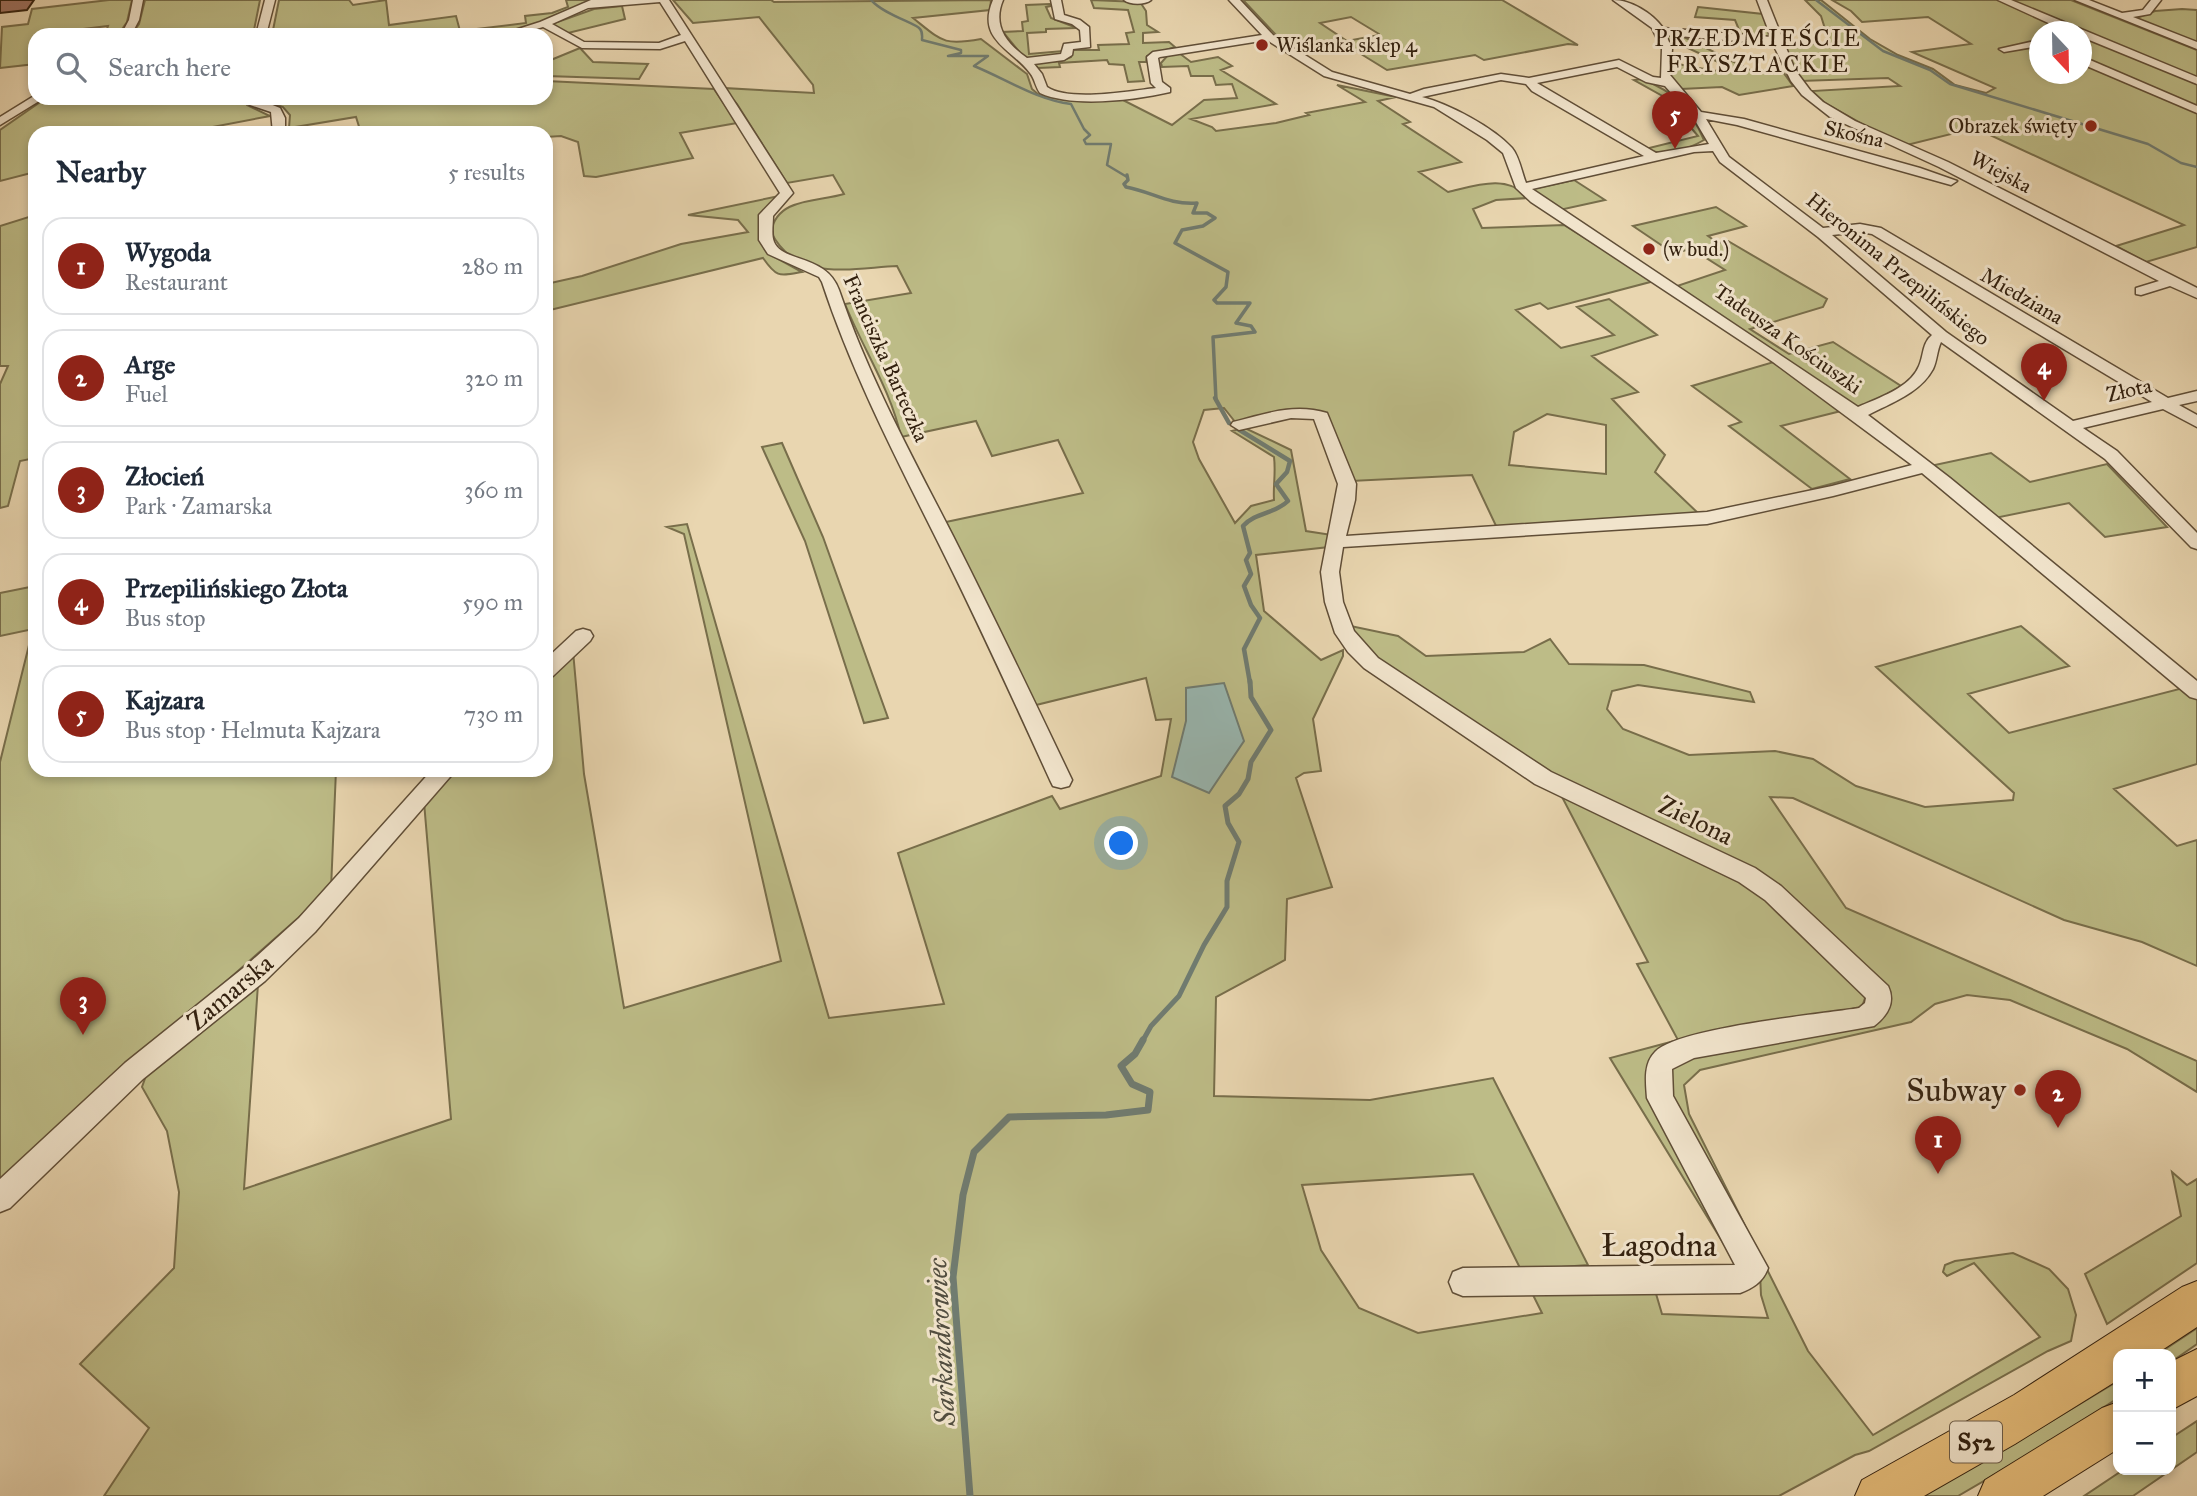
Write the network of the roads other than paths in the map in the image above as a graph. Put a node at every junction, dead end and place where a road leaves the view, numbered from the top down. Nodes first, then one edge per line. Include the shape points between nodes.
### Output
1 (138, 0) edge
2 (270, 0) edge
3 (657, 0) edge
4 (664, 0) edge
5 (998, 0) edge
6 (1056, 0) edge
7 (1129, 0) edge
8 (1146, 0) edge
9 (1234, 0) edge
10 (1618, 0) edge
11 (1762, 0) edge
12 (2003, 0) edge
13 (2080, 0) edge
14 (2156, 0) edge
15 (595, 3) edge
16 (2121, 16) junction
17 (2052, 21) edge
18 (544, 24) junction
19 (130, 28) edge
20 (263, 28) edge
21 (529, 28) edge
22 (551, 28) edge
23 (553, 29) edge
24 (2123, 30) dead end
25 (1659, 31) junction
26 (2092, 33) edge
27 (687, 37) junction
28 (1269, 37) junction
29 (2092, 38) edge
30 (1774, 41) junction
31 (2029, 45) edge
32 (2197, 46) edge
33 (2004, 49) dead end
34 (2197, 54) edge
35 (2135, 55) junction
36 (2092, 61) edge
37 (1023, 62) junction
38 (2092, 65) edge
39 (1529, 81) junction
40 (2197, 81) edge
41 (1669, 83) junction
42 (1414, 97) junction
43 (28, 104) edge
44 (260, 105) edge
45 (2197, 110) edge
46 (1698, 115) junction
47 (0, 122) edge
48 (279, 126) edge
49 (1714, 146) junction
50 (1654, 158) junction
51 (1520, 181) junction
52 (1999, 194) junction
53 (1821, 232) junction
54 (2172, 281) junction
55 (2141, 291) dead end
56 (2197, 294) edge
57 (1941, 335) junction
58 (2197, 396) edge
59 (2167, 403) junction
60 (1857, 414) junction
61 (2197, 422) edge
62 (1239, 425) dead end
63 (2071, 425) junction
64 (1924, 467) junction
65 (1335, 542) junction
66 (2197, 543) edge
67 (583, 636) dead end
68 (553, 664) edge
69 (2197, 692) edge
70 (439, 777) edge
71 (1061, 779) dead end
72 (1657, 1069) joint
73 (0, 1198) edge
74 (1463, 1282) dead end
75 (2197, 1302) edge
76 (2128, 1349) edge
77 (2113, 1359) edge
78 (2197, 1370) edge
79 (2176, 1385) edge
80 (2113, 1427) edge
81 (1878, 1496) edge
82 (2001, 1496) edge

1 - 19 street
2 - 20 street
3 - 15 street
4 - 27 street, Franciszka Barteczka
5 - 37 street via 995,32 1002,45
6 - 37 street via 1059,17 1085,29 1086,45 1068,46 1064,57
7 - 8 street
9 - 28 street, Tadeusza Kościuszki
10 - 25 street via 1651,20
11 - 30 street, Wiejska
12 - 17 street
13 - 16 street
14 - 16 street via 2146,12
15 - 18 street
16 - 32 street
18 - 21 street
18 - 22 street
23 - 27 street via 582,45 660,46
24 - 26 street
25 - 30 street
25 - 41 street via 1667,50 1665,75
27 - 71 street, Franciszka Barteczka via 787,192 766,215 766,240 779,257 824,274 829,282 877,403
28 - 37 street via 1157,54 1152,57 1161,87 1128,96 1046,92 1036,73
28 - 42 street, Tadeusza Kościuszki via 1336,77
29 - 35 street
30 - 52 street, Wiejska via 1796,81 1817,102
31 - 33 street
34 - 35 street via 2182,48
35 - 36 street
35 - 40 street
38 - 45 street
39 - 41 street via 1619,63 1650,80
39 - 42 street via 1501,77
39 - 50 street
41 - 46 street, Hieronima Przepilińskiego
42 - 51 street, Tadeusza Kościuszki via 1438,105 1491,137 1508,151
43 - 47 street
44 - 48 street via 276,110
46 - 49 street, Hieronima Przepilińskiego
46 - 52 street, Skośna via 1892,162
49 - 50 street
49 - 53 street, Hieronima Przepilińskiego via 1724,159
50 - 51 street via 1546,183
51 - 60 street, Tadeusza Kościuszki via 1572,225
52 - 54 street, Wiejska
53 - 57 street, Hieronima Przepilińskiego
53 - 59 street, Miedziana via 1875,231
54 - 55 street
54 - 56 street, Wiejska
57 - 60 street via 1933,341 1919,377
57 - 63 street, Hieronima Przepilińskiego
58 - 59 street, Złota
59 - 61 street, Miedziana
59 - 63 street, Złota
60 - 64 street, Tadeusza Kościuszki
62 - 65 street, Zielona via 1298,413 1321,416 1347,484
63 - 66 street, Hieronima Przepilińskiego via 2123,466
64 - 65 street via 1707,518
64 - 69 street, Tadeusza Kościuszki
65 - 72 street, Zielona via 1330,572 1334,602 1345,633 1371,663 1543,778 1747,875 1773,893 1879,994 1877,1009 1865,1018 1694,1046 1667,1055
67 - 68 street
70 - 73 street, Zamarska via 307,925 256,973 134,1071
72 - 74 street, Łagodna via 1660,1098 1754,1268 1740,1279
75 - 76 highway, S52
77 - 81 highway, S52
78 - 79 highway
80 - 82 highway, S52

